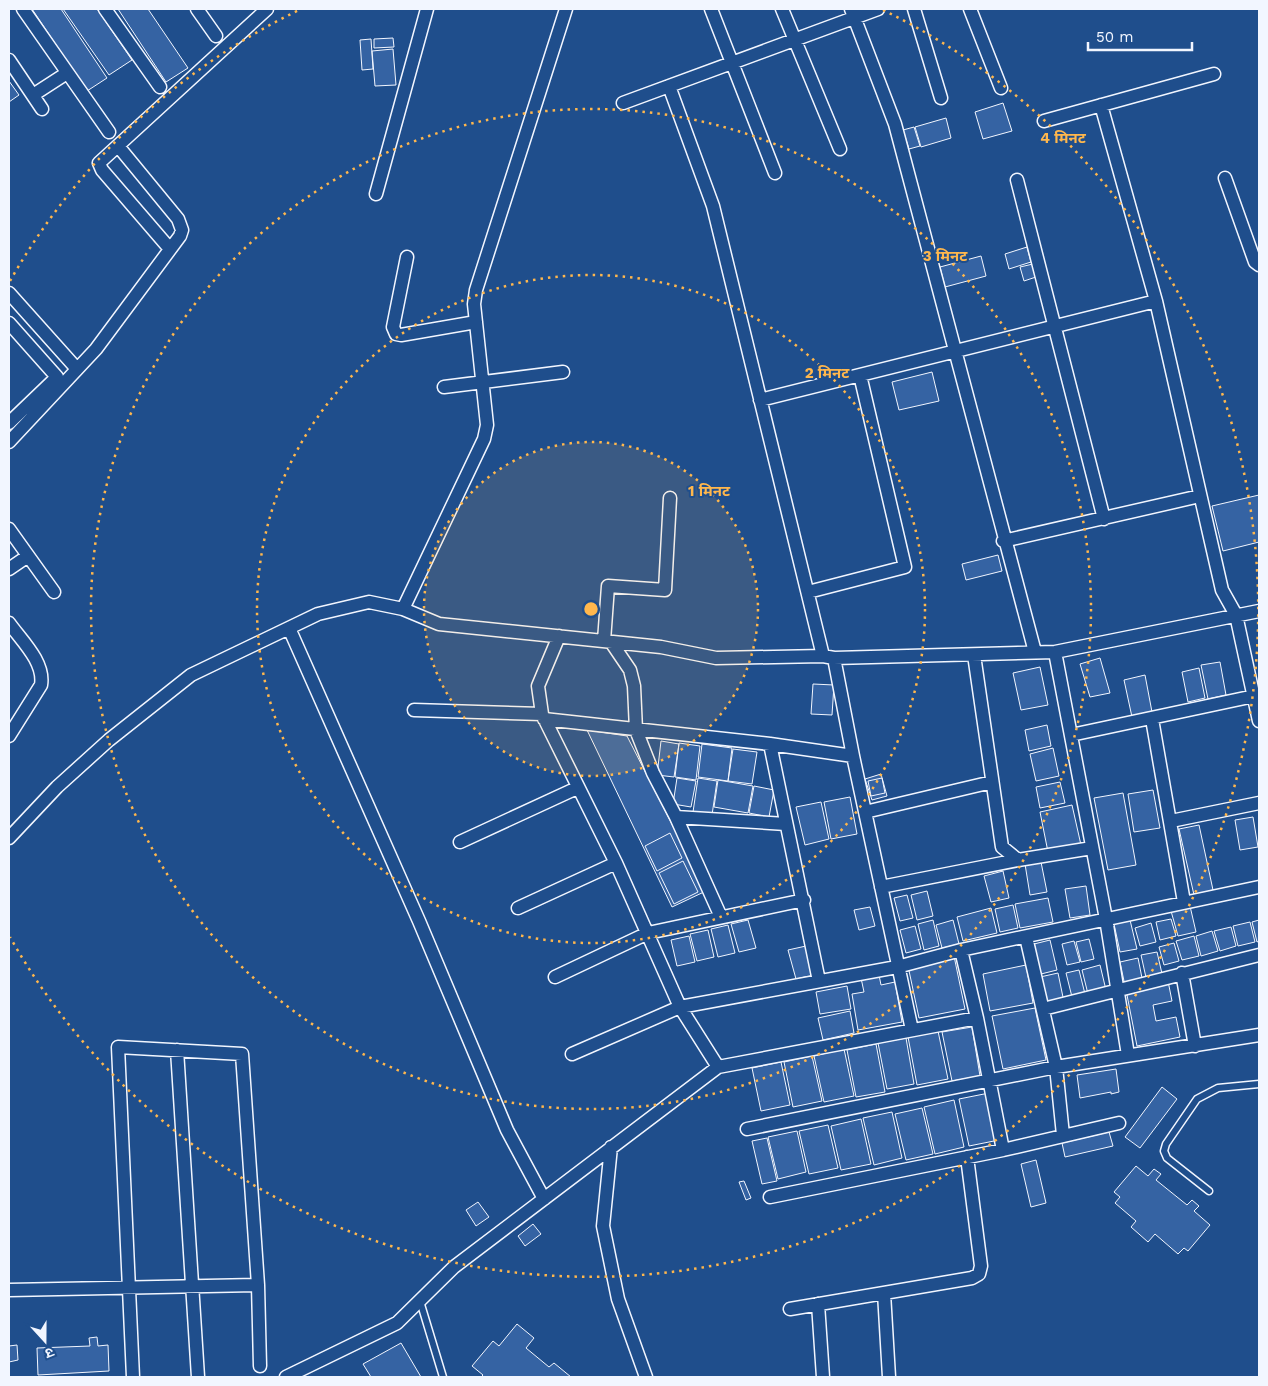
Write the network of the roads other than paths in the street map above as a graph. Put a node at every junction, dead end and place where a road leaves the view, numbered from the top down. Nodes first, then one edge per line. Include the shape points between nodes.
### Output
1 (23, 9) edge
2 (105, 9) edge
3 (196, 9) edge
4 (266, 9) edge
5 (427, 9) edge
6 (566, 9) edge
7 (711, 9) edge
8 (782, 9) edge
9 (878, 9) edge
10 (914, 9) edge
11 (970, 9) edge
12 (853, 13) edge
13 (216, 36) dead end
14 (795, 39) junction
15 (9, 60) edge
16 (731, 63) junction
17 (67, 72) junction
18 (1214, 74) dead end
19 (669, 86) junction
20 (160, 87) dead end
21 (1001, 88) dead end
22 (33, 95) junction
23 (941, 98) dead end
24 (623, 103) dead end
25 (1101, 105) junction
26 (42, 109) dead end
27 (1044, 121) dead end
28 (109, 132) dead end
29 (118, 146) junction
30 (840, 149) dead end
31 (775, 173) dead end
32 (1225, 178) dead end
33 (1017, 180) dead end
34 (376, 194) dead end
35 (170, 249) junction
36 (407, 257) dead end
37 (1259, 266) edge
38 (9, 293) edge
39 (1156, 301) junction
40 (476, 322) junction
41 (9, 323) edge
42 (1056, 327) junction
43 (955, 352) junction
44 (77, 369) junction
45 (563, 372) dead end
46 (860, 375) junction
47 (482, 383) junction
48 (444, 387) dead end
49 (760, 400) junction
50 (9, 423) edge
51 (9, 442) edge
52 (1200, 496) junction
53 (670, 498) dead end
54 (1104, 518) junction
55 (9, 529) edge
56 (1004, 541) junction
57 (28, 556) junction
58 (9, 569) edge
59 (54, 592) dead end
60 (808, 592) junction
61 (404, 609) junction
62 (1259, 611) edge
63 (1236, 615) junction
64 (9, 623) edge
65 (289, 628) junction
66 (559, 636) junction
67 (607, 641) junction
68 (1035, 652) junction
69 (1055, 652) junction
70 (974, 654) junction
71 (829, 657) junction
72 (1257, 696) edge
73 (414, 710) dead end
74 (543, 717) junction
75 (12, 719) edge
76 (1152, 719) junction
77 (1259, 721) edge
78 (636, 730) junction
79 (1071, 735) junction
80 (9, 736) edge
81 (770, 744) junction
82 (853, 756) junction
83 (992, 782) junction
84 (578, 788) junction
85 (1259, 803) edge
86 (865, 812) junction
87 (676, 817) junction
88 (1170, 821) junction
89 (786, 824) junction
90 (9, 838) edge
91 (460, 842) dead end
92 (1092, 848) junction
93 (1018, 860) junction
94 (616, 863) junction
95 (881, 887) junction
96 (1259, 887) edge
97 (804, 900) junction
98 (1184, 902) junction
99 (518, 908) dead end
100 (721, 917) junction
101 (1106, 919) junction
102 (648, 933) junction
103 (1026, 937) junction
104 (961, 950) junction
105 (1259, 956) edge
106 (897, 967) junction
107 (1182, 973) junction
108 (555, 977) dead end
109 (819, 981) junction
110 (1118, 990) junction
111 (680, 1007) junction
112 (1043, 1009) junction
113 (977, 1018) junction
114 (912, 1030) junction
115 (1259, 1035) edge
116 (1195, 1046) junction
117 (176, 1050) junction
118 (572, 1054) dead end
119 (1128, 1055) junction
120 (718, 1067) junction
121 (1056, 1067) junction
122 (990, 1082) junction
123 (1259, 1084) edge
124 (1119, 1123) dead end
125 (747, 1129) dead end
126 (1063, 1135) junction
127 (611, 1147) junction
128 (1003, 1150) junction
129 (967, 1157) junction
130 (1209, 1191) dead end
131 (770, 1197) dead end
132 (544, 1199) junction
133 (258, 1286) junction
134 (194, 1287) junction
135 (127, 1288) junction
136 (9, 1290) edge
137 (884, 1293) junction
138 (420, 1301) junction
139 (818, 1304) junction
140 (790, 1309) dead end
141 (260, 1366) dead end
142 (133, 1377) edge
143 (198, 1377) edge
144 (286, 1377) edge
145 (442, 1377) edge
146 (646, 1377) edge
147 (824, 1377) edge
148 (889, 1377) edge

1 - 17 street
2 - 20 street
3 - 13 street
4 - 29 street
5 - 34 street
6 - 40 street via 476,290
7 - 16 street
8 - 14 street
9 - 12 street
10 - 23 street
11 - 21 street
12 - 14 street
12 - 43 street via 895,124
14 - 16 street
14 - 30 street
15 - 22 street
16 - 19 street
16 - 31 street
17 - 22 street
17 - 28 street
18 - 25 street
19 - 24 street
19 - 49 street via 713,206
22 - 26 street
25 - 27 street
25 - 39 street
29 - 35 street via 181,224 180,236
29 - 35 street via 101,160 99,166
32 - 37 street
33 - 42 street
35 - 44 street
36 - 40 street via 393,327 396,334
38 - 44 street
39 - 42 street
39 - 52 street
40 - 47 street
41 - 50 street via 56,377
42 - 43 street
42 - 54 street
43 - 46 street
43 - 56 street
44 - 51 street
45 - 47 street
46 - 49 street
46 - 60 street via 905,567
47 - 48 street
47 - 61 street via 487,425 484,439
49 - 60 street
52 - 54 street
52 - 63 street via 1222,590
53 - 67 street via 665,590 608,586
54 - 56 street
55 - 57 street
56 - 68 street
57 - 58 street
57 - 59 street
60 - 71 street
61 - 65 street via 369,602 318,614
61 - 66 street via 439,624
62 - 63 street
63 - 69 street
63 - 72 street
64 - 75 street via 35,659 43,677 41,685
65 - 90 street via 191,675 109,740
65 - 132 street via 420,921 507,1130
66 - 67 street
66 - 74 street via 538,686
67 - 71 street via 661,646 716,658
67 - 78 street via 630,670
68 - 69 street
68 - 70 street
69 - 79 street
70 - 71 street
70 - 83 street
71 - 82 street
72 - 76 street
72 - 77 street
73 - 74 street
74 - 78 street
74 - 84 street
75 - 80 street
76 - 79 street
76 - 88 street
78 - 81 street
78 - 87 street via 653,773
79 - 92 street
81 - 82 street
81 - 89 street
82 - 86 street
83 - 86 street
83 - 93 street via 1002,846
84 - 91 street
84 - 94 street
85 - 88 street
86 - 95 street
87 - 89 street
87 - 100 street
88 - 98 street
89 - 97 street
92 - 93 street
92 - 101 street
93 - 95 street
94 - 99 street
94 - 102 street
95 - 106 street
96 - 98 street
97 - 100 street
97 - 109 street
98 - 101 street
100 - 102 street
101 - 103 street
101 - 110 street
102 - 108 street
102 - 111 street
103 - 104 street
103 - 112 street
104 - 106 street
104 - 113 street
105 - 107 street
106 - 109 street
106 - 114 street
107 - 110 street
107 - 116 street
109 - 111 street
110 - 112 street
110 - 119 street
111 - 118 street
111 - 120 street
112 - 121 street
113 - 114 street
113 - 122 street
114 - 120 street
115 - 116 street
116 - 119 street
117 - 133 street via 242,1054
117 - 134 street
117 - 135 street via 118,1047
119 - 121 street
120 - 127 street
121 - 122 street
121 - 126 street
122 - 125 street
122 - 128 street
123 - 130 lane via 1218,1088 1197,1099 1166,1144 1167,1158
124 - 126 street
126 - 128 street
127 - 132 street
127 - 146 street via 603,1226 618,1299
128 - 129 street
129 - 131 street
129 - 137 street via 982,1266 979,1274 972,1278
132 - 138 street via 454,1267
133 - 134 street
133 - 141 street
134 - 135 street
134 - 143 street
135 - 136 street
135 - 142 street
137 - 139 street
137 - 148 street
138 - 144 street via 398,1323
138 - 145 lane
139 - 140 street
139 - 147 street

